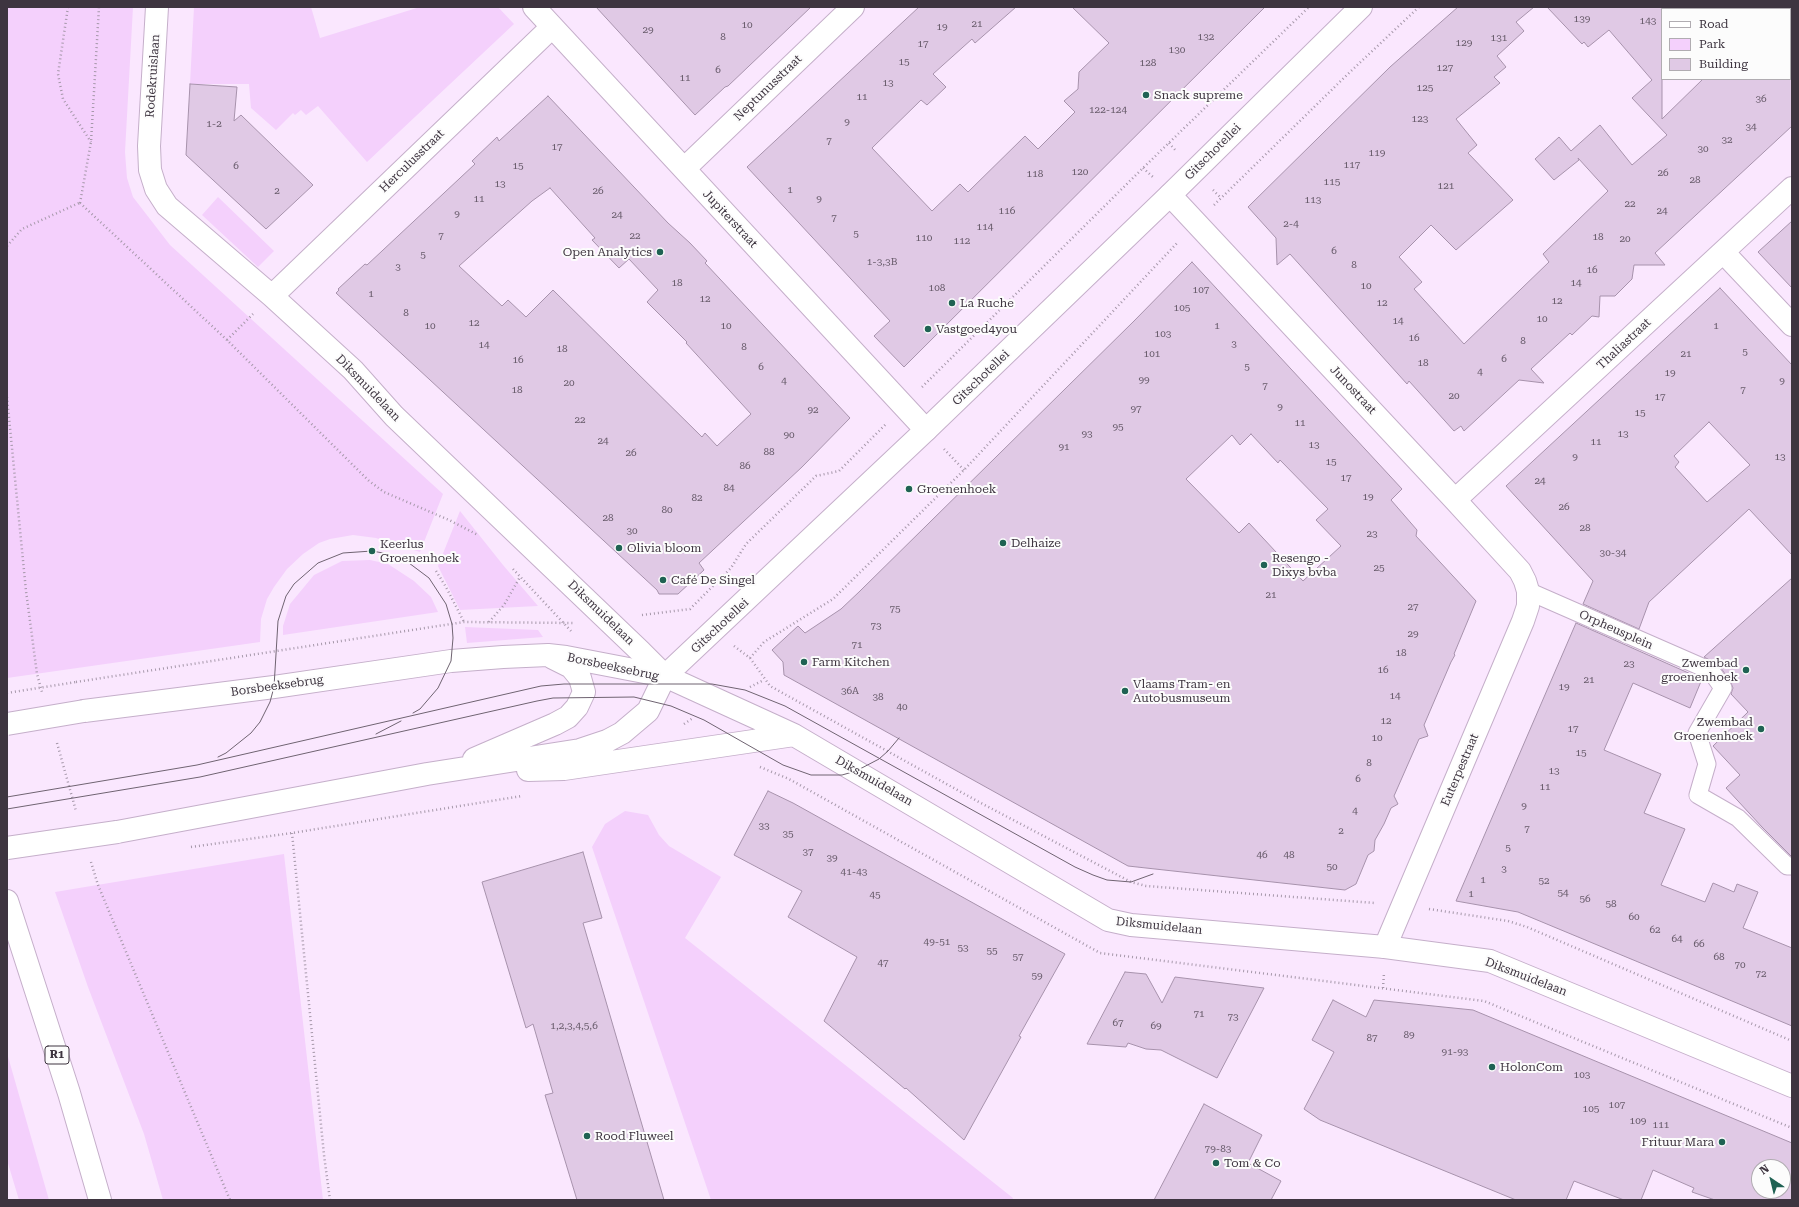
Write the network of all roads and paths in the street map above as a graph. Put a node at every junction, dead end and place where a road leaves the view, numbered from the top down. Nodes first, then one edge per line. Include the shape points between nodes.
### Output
1 (68, 7) edge
2 (99, 7) edge
3 (157, 7) edge
4 (534, 7) edge
5 (853, 7) edge
6 (1309, 7) edge
7 (1361, 7) edge
8 (1419, 7) edge
9 (552, 27) junction
10 (91, 142) junction
11 (149, 146) joint
12 (684, 169) junction
13 (1792, 188) edge
14 (1170, 195) junction
15 (80, 203) junction
16 (1196, 223) junction
17 (7, 246) edge
18 (1724, 253) junction
19 (272, 296) junction
20 (1792, 325) edge
21 (227, 340) junction
22 (7, 397) edge
23 (903, 406) junction
24 (926, 430) junction
25 (1455, 500) junction
26 (481, 537) dead end
27 (512, 567) dead end
28 (436, 570) dead end
29 (520, 577) junction
30 (1528, 591) junction
31 (696, 604) dead end
32 (464, 622) junction
33 (490, 622) junction
34 (548, 655) junction
35 (750, 658) dead end
36 (665, 676) junction
37 (764, 680) dead end
38 (7, 693) edge
39 (43, 696) dead end
40 (7, 724) edge
41 (794, 735) junction
42 (56, 742) dead end
43 (444, 772) junction
44 (527, 796) dead end
45 (979, 802) dead end
46 (78, 817) dead end
47 (292, 833) junction
48 (7, 848) edge
49 (184, 848) dead end
50 (89, 855) dead end
51 (1792, 866) edge
52 (7, 901) edge
53 (1386, 947) junction
54 (1792, 1086) edge
55 (100, 1200) edge
56 (230, 1200) edge
57 (330, 1200) edge

1 - 10 path via 58,74 63,99
2 - 10 path
3 - 11 main road, Rodekruislaan
4 - 9 main road, Jupiterstraat
5 - 12 main road, Neptunusstraat
6 - 23 path
7 - 14 main road, Gitschotellei
8 - 16 path
9 - 12 main road, Jupiterstraat
9 - 19 main road, Herculusstraat
10 - 15 path
11 - 19 main road, Diksmuidelaan via 150,170 156,189 167,206
12 - 23 main road, Jupiterstraat
13 - 18 main road, Thaliastraat
14 - 16 main road, Junostraat
14 - 24 main road, Gitschotellei
15 - 17 path via 22,229
15 - 21 path
16 - 25 main road, Junostraat
16 - 35 path via 964,470 833,599 764,642
18 - 20 main road
18 - 25 main road, Thaliastraat
19 - 21 path
19 - 36 main road, Diksmuidelaan via 353,370 394,416
21 - 26 path via 369,481 384,492 450,520
22 - 39 path via 26,592 37,674
23 - 24 main road, Jupiterstraat
23 - 31 path via 839,471 816,476 746,544 731,568
24 - 36 main road, Gitschotellei
25 - 30 main road, Junostraat via 1520,571
27 - 29 path
28 - 32 path
29 - 33 path via 504,605
29 - 33 path via 564,624
30 - 51 lane, Orpheusplein via 1711,671 1723,688 1697,733 1707,764 1698,795 1738,818 1787,866
30 - 53 main road, Euterpestraat via 1528,606 1523,621
32 - 33 path
32 - 38 path, bridge
34 - 36 main road, Borsbeeksebrug
34 - 40 main road, Borsbeeksebrug, bridge via 451,661 84,711
34 - 43 main road, Borsbeeksebrug via 571,667 580,678 584,692 577,707 568,717 555,724
36 - 41 main road, Diksmuidelaan
36 - 43 main road, Borsbeeksebrug via 648,711 622,733 607,741 580,750
37 - 45 path via 770,686
41 - 43 main road via 564,769
41 - 53 main road, Diksmuidelaan via 1108,920 1131,925
42 - 46 path
43 - 48 main road, Borsbeeksebrug, bridge via 117,832
44 - 47 path
47 - 49 path
47 - 57 path
50 - 56 path via 98,885
52 - 55 main road, R1 via 69,1093
53 - 54 main road, Diksmuidelaan via 1490,961

